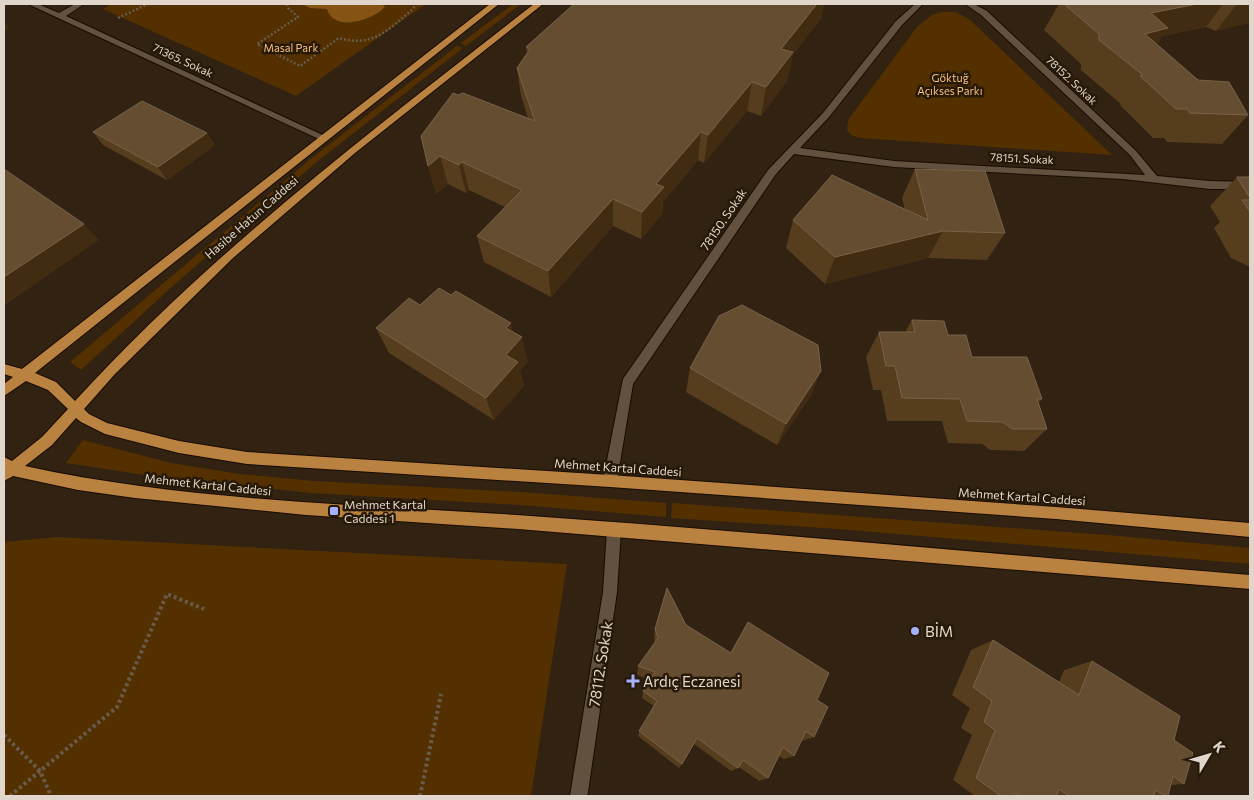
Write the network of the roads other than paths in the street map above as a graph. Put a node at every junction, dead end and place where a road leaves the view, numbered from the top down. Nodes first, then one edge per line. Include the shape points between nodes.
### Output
1 (32, 4) edge
2 (80, 4) edge
3 (495, 4) edge
4 (539, 4) edge
5 (919, 4) edge
6 (969, 4) edge
7 (61, 16) junction
8 (324, 138) junction
9 (794, 151) junction
10 (1154, 179) junction
11 (1250, 186) edge
12 (4, 370) edge
13 (22, 375) junction
14 (4, 391) edge
15 (76, 410) junction
16 (7, 469) edge
17 (610, 481) junction
18 (614, 530) junction
19 (1250, 530) edge
20 (1250, 582) edge
21 (578, 796) edge

1 - 7 street, 71365. Sokak
2 - 7 street
3 - 8 main road, Hasibe Hatun Caddesi
4 - 15 main road, Hasibe Hatun Caddesi via 352,151 229,255 111,370
5 - 9 street, 78150. Sokak via 899,23
6 - 10 street, 78152. Sokak via 984,13 1133,152
7 - 8 street, 71365. Sokak
8 - 13 main road, Hasibe Hatun Caddesi
9 - 10 street, 78151. Sokak via 894,164
9 - 17 street, 78150. Sokak via 772,172 627,383
10 - 11 street, 78151. Sokak
12 - 13 main road, Mehmet Kartal Caddesi
13 - 14 main road, Hasibe Hatun Caddesi
13 - 15 main road, Mehmet Kartal Caddesi via 52,386
15 - 16 main road, Hasibe Hatun Caddesi via 47,441
15 - 17 main road, Mehmet Kartal Caddesi via 105,428 179,447 247,458
16 - 18 main road, Mehmet Kartal Caddesi via 135,492 306,509
17 - 19 main road, Mehmet Kartal Caddesi
18 - 20 main road, Mehmet Kartal Caddesi
18 - 21 street, 78112. Sokak via 610,592

